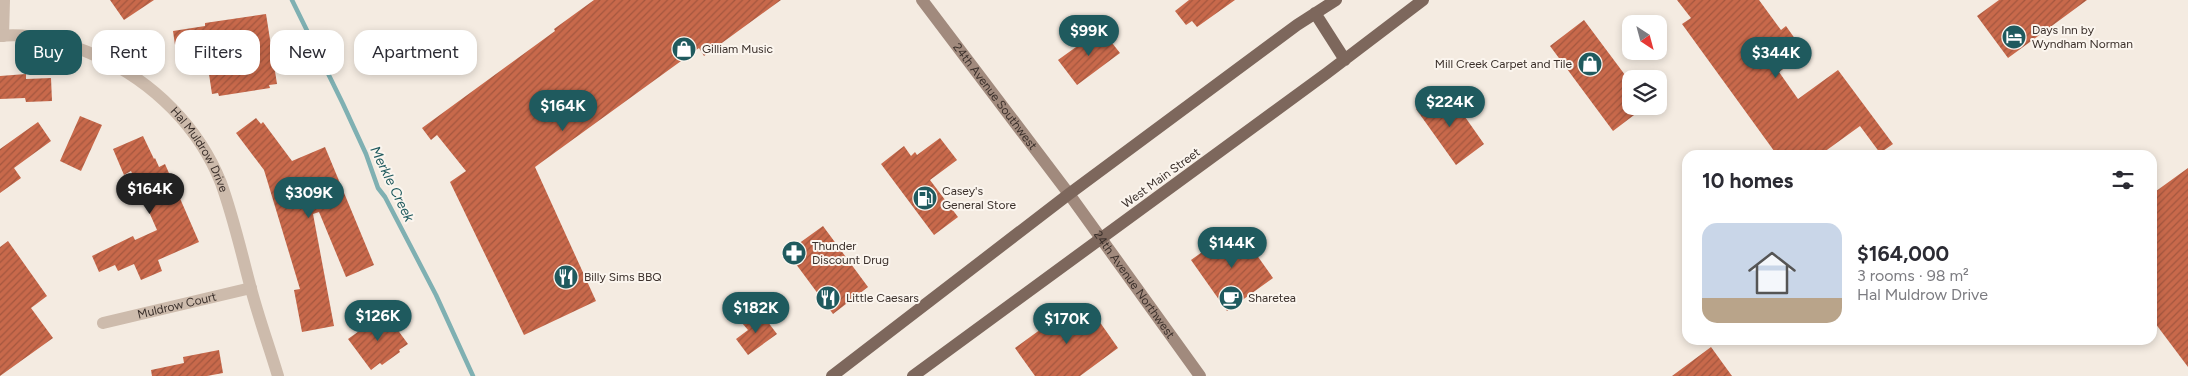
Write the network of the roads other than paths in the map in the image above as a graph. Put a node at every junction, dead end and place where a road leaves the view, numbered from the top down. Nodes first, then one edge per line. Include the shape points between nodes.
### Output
1 (4, 0) edge
2 (922, 0) edge
3 (1336, 0) edge
4 (1423, 0) edge
5 (1315, 13) junction
6 (2, 36) edge
7 (1344, 60) junction
8 (1069, 194) junction
9 (1100, 240) junction
10 (251, 288) junction
11 (103, 323) dead end
12 (278, 376) edge
13 (832, 376) edge
14 (913, 376) edge
15 (1200, 376) edge

1 - 6 street
2 - 8 main road, 24th Avenue Southwest
3 - 5 main road
4 - 7 main road, West Main Street
5 - 7 main road
5 - 8 main road
6 - 10 street, Hal Muldrow Drive via 28,37 80,48 132,74 167,103 196,137 220,181
7 - 9 main road, West Main Street
8 - 9 main road, 24th Avenue Northwest
8 - 13 main road
9 - 14 main road, West Main Street
9 - 15 main road, 24th Avenue Northwest
10 - 11 street, Muldrow Court
10 - 12 street, Hal Muldrow Drive

